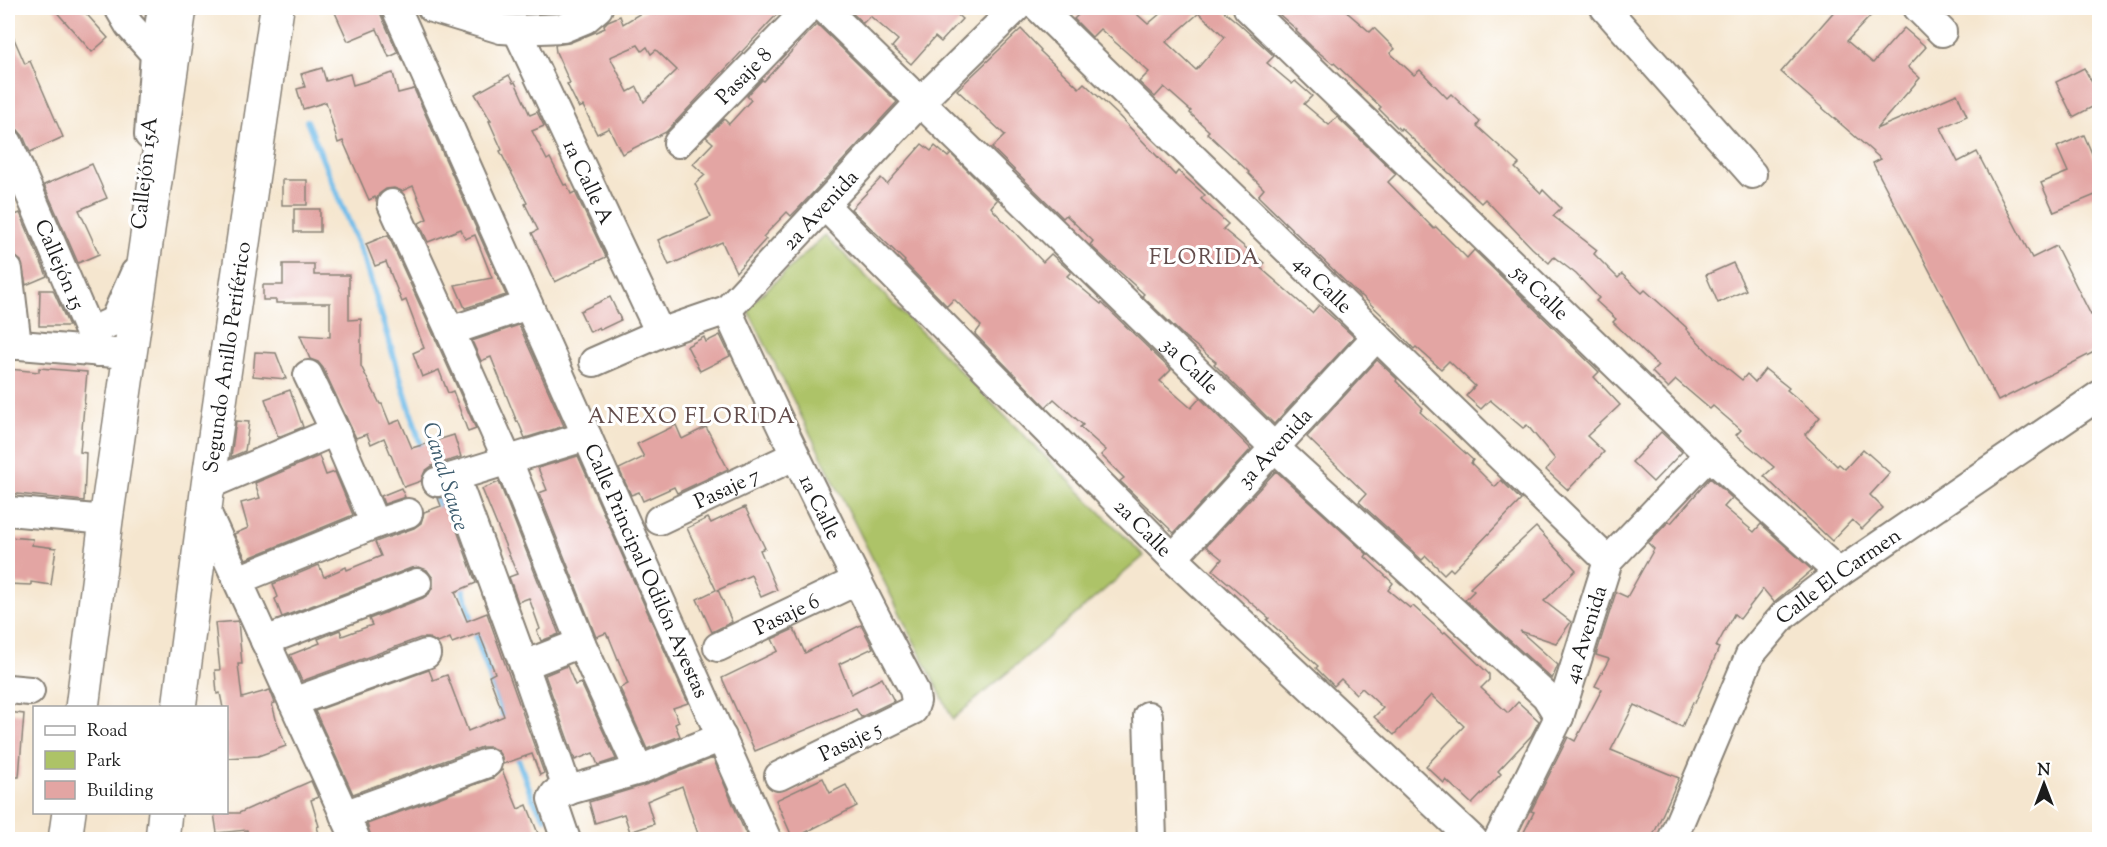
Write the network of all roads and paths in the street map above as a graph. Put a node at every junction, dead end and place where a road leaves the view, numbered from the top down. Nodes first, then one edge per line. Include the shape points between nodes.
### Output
1 (119, 8) edge
2 (162, 8) edge
3 (180, 8) edge
4 (278, 8) edge
5 (396, 8) edge
6 (432, 8) edge
7 (598, 8) edge
8 (809, 8) edge
9 (824, 8) edge
10 (1016, 8) edge
11 (1039, 8) edge
12 (1248, 8) edge
13 (1605, 8) edge
14 (1918, 8) edge
15 (517, 30) junction
16 (1942, 32) dead end
17 (155, 54) junction
18 (920, 102) junction
19 (8, 143) edge
20 (678, 143) dead end
21 (1752, 174) dead end
22 (15, 177) edge
23 (392, 204) dead end
24 (824, 205) junction
25 (8, 270) edge
26 (528, 305) junction
27 (727, 310) junction
28 (450, 331) junction
29 (660, 333) junction
30 (1377, 336) junction
31 (94, 342) junction
32 (12, 344) edge
33 (132, 354) junction
34 (594, 362) dead end
35 (308, 375) dead end
36 (2100, 395) edge
37 (335, 431) junction
38 (587, 436) junction
39 (1274, 447) junction
40 (1709, 455) junction
41 (794, 456) junction
42 (507, 461) junction
43 (207, 497) junction
44 (8, 511) edge
45 (408, 513) dead end
46 (106, 520) junction
47 (659, 520) dead end
48 (375, 524) junction
49 (1173, 558) junction
50 (1608, 561) junction
51 (1839, 573) junction
52 (238, 580) junction
53 (856, 581) junction
54 (417, 583) dead end
55 (265, 641) junction
56 (581, 643) junction
57 (718, 647) dead end
58 (426, 654) dead end
59 (524, 665) junction
60 (916, 701) joint
61 (293, 702) junction
62 (82, 706) edge
63 (179, 706) edge
64 (1148, 716) dead end
65 (1559, 717) junction
66 (722, 737) junction
67 (487, 763) dead end
68 (639, 770) junction
69 (779, 776) dead end
70 (568, 791) junction
71 (69, 814) edge
72 (165, 814) edge
73 (350, 827) edge
74 (65, 840) edge
75 (162, 840) edge
76 (566, 840) edge
77 (767, 840) edge
78 (1152, 840) edge
79 (1473, 840) edge
80 (1498, 840) edge
81 (1672, 840) edge

1 - 17 street
2 - 17 street, Callejón 15A
3 - 33 main road
4 - 43 main road, Segundo Anillo Periférico
5 - 26 street, Calle Principal Odilón Ayestas
6 - 15 street via 501,29
7 - 15 street via 563,28
8 - 20 street, Pasaje 8
9 - 18 street, 3a Calle
10 - 18 street, 2a Avenida
11 - 30 street, 4a Calle
12 - 40 street, 5a Calle
13 - 21 street
14 - 16 street
15 - 29 street, 1a Calle A
17 - 31 street, Callejón 15A via 135,272 114,321
18 - 24 street, 2a Avenida
18 - 39 street, 3a Calle
19 - 22 street, Callejón 15
22 - 31 street, Callejón 15
23 - 28 street
24 - 27 street, 2a Avenida
24 - 49 street, 2a Calle
25 - 32 street
26 - 28 street
26 - 38 street, Calle Principal Odilón Ayestas
27 - 29 street, 2a Avenida
27 - 41 street, 1a Calle
28 - 42 street
29 - 34 street, 2a Avenida
30 - 39 street, 3a Avenida
30 - 50 street, 4a Calle
31 - 32 street
31 - 33 street
33 - 46 main road
35 - 37 street
36 - 51 street, Calle El Carmen
37 - 43 street
37 - 48 street
38 - 42 street
38 - 66 street, Calle Principal Odilón Ayestas
39 - 49 street, 3a Avenida
39 - 65 street, 3a Calle via 1546,696
40 - 50 street, 4a Avenida
40 - 51 street, 5a Calle
41 - 47 street, Pasaje 7
41 - 53 street, 1a Calle
42 - 56 street
42 - 59 street via 445,480
43 - 52 street
43 - 63 main road, Segundo Anillo Periférico
44 - 46 street
45 - 48 street
46 - 62 main road
48 - 52 street
49 - 79 street, 2a Calle
50 - 65 street, 4a Avenida
51 - 81 street, Calle El Carmen via 1784,615 1750,655
52 - 55 street
53 - 57 street, Pasaje 6
53 - 60 street, 1a Calle via 914,690
54 - 55 street
55 - 61 street
56 - 59 street
56 - 68 street
58 - 61 street
59 - 70 street
60 - 69 street, Pasaje 5 via 913,710
61 - 73 street
64 - 78 street
65 - 80 street, 4a Avenida
66 - 68 street
66 - 77 street, Calle Principal Odilón Ayestas
67 - 73 street
68 - 70 street
70 - 76 street via 555,794 552,799
71 - 74 main road
72 - 75 main road

